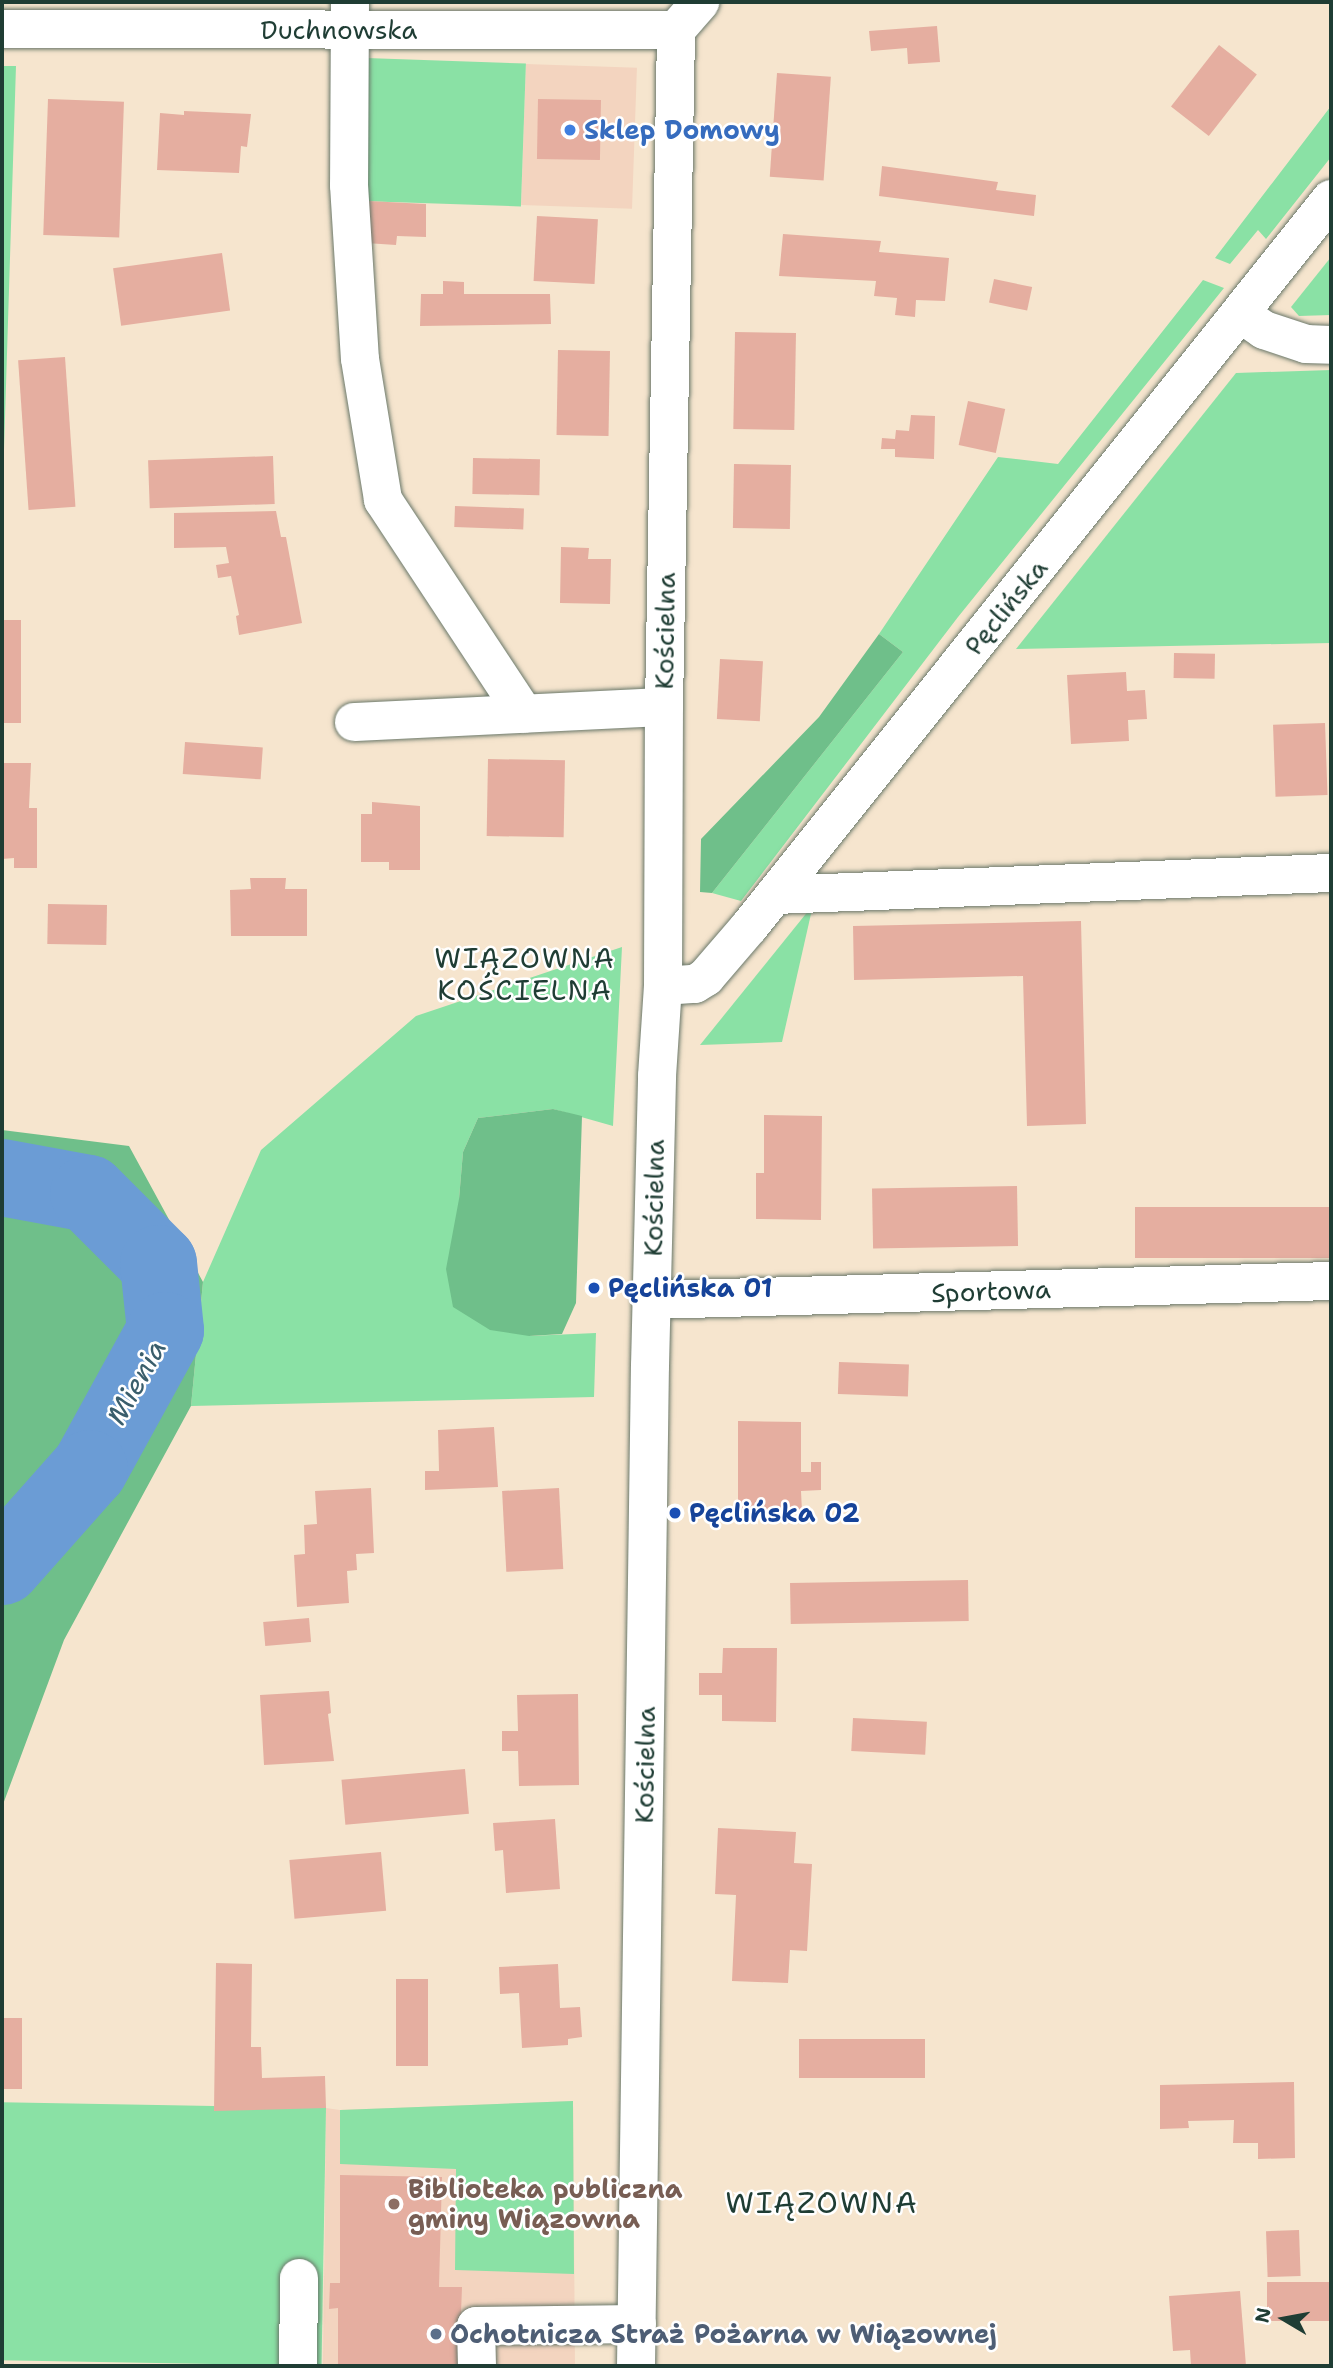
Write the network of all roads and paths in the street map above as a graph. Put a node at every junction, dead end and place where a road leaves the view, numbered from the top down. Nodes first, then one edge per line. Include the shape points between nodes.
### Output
1 (350, 16) edge
2 (688, 16) edge
3 (2, 29) edge
4 (1331, 199) edge
5 (1241, 314) junction
6 (1331, 345) edge
7 (664, 707) junction
8 (524, 715) junction
9 (354, 722) dead end
10 (1331, 873) edge
11 (775, 895) junction
12 (663, 986) junction
13 (1331, 1281) edge
14 (651, 1300) junction
15 (299, 2278) dead end
16 (637, 2324) junction
17 (298, 2366) edge
18 (477, 2366) edge
19 (636, 2366) edge

1 - 2 street, Duchnowska
1 - 3 street, Duchnowska
1 - 8 street via 349,185 360,359 383,500
2 - 7 street, Kościelna
4 - 5 street, Pęclińska
5 - 6 street via 1264,330 1306,344
5 - 11 street, Pęclińska
7 - 8 street
7 - 12 street, Kościelna
8 - 9 street
10 - 11 street
11 - 12 street, Pęclińska via 706,977 695,984
12 - 14 street, Kościelna
13 - 14 street, Sportowa
14 - 16 street, Kościelna
15 - 17 street
16 - 18 street via 476,2326
16 - 19 street, Kościelna

